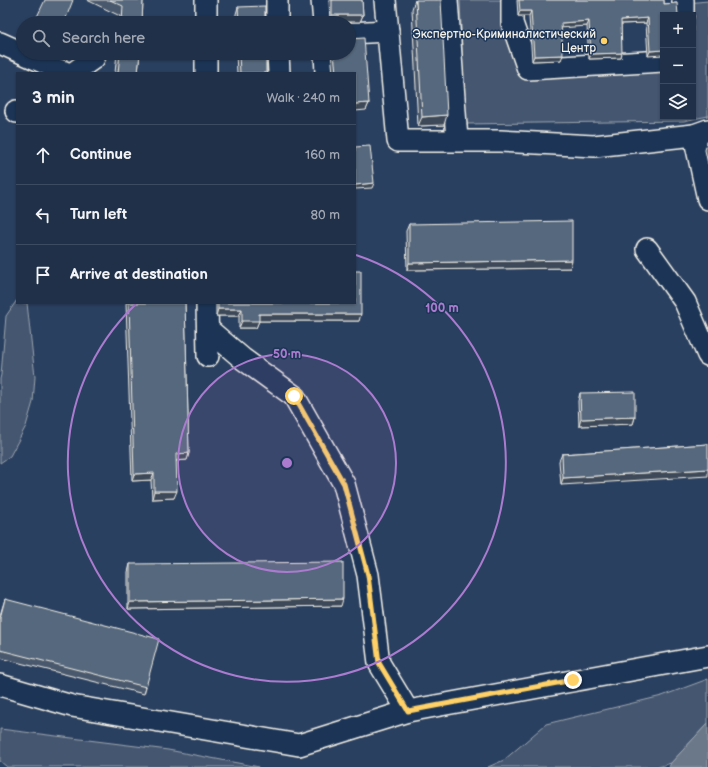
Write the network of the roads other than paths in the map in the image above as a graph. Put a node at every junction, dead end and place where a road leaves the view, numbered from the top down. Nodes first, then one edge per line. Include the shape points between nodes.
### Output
1 (206, 0) edge
2 (277, 0) edge
3 (322, 0) edge
4 (385, 0) edge
5 (447, 0) edge
6 (512, 0) edge
7 (683, 0) edge
8 (682, 12) edge
9 (206, 16) edge
10 (277, 16) edge
11 (323, 16) edge
12 (388, 31) junction
13 (356, 33) edge
14 (0, 43) edge
15 (16, 50) edge
16 (38, 60) edge
17 (91, 60) edge
18 (206, 60) edge
19 (278, 60) edge
20 (325, 60) edge
21 (660, 62) edge
22 (65, 72) edge
23 (74, 72) edge
24 (206, 72) edge
25 (279, 72) edge
26 (326, 72) edge
27 (701, 132) edge
28 (457, 140) junction
29 (708, 199) edge
30 (647, 249) dead end
31 (207, 304) edge
32 (208, 329) junction
33 (708, 355) edge
34 (208, 356) dead end
35 (708, 656) edge
36 (0, 685) edge
37 (408, 711) junction

1 - 9 street
2 - 10 street
3 - 11 street
4 - 12 street
5 - 28 street
6 - 21 street via 512,23 528,68
7 - 8 street
12 - 13 street
12 - 28 street via 398,141
14 - 15 street
16 - 22 street
17 - 23 street
18 - 24 street
19 - 25 street
20 - 26 street
27 - 28 street via 594,146
27 - 29 street
30 - 33 street via 684,302
31 - 32 street
32 - 34 street
32 - 37 street via 294,396 344,484 368,575 379,663
35 - 37 street
36 - 37 street via 72,706 299,745

